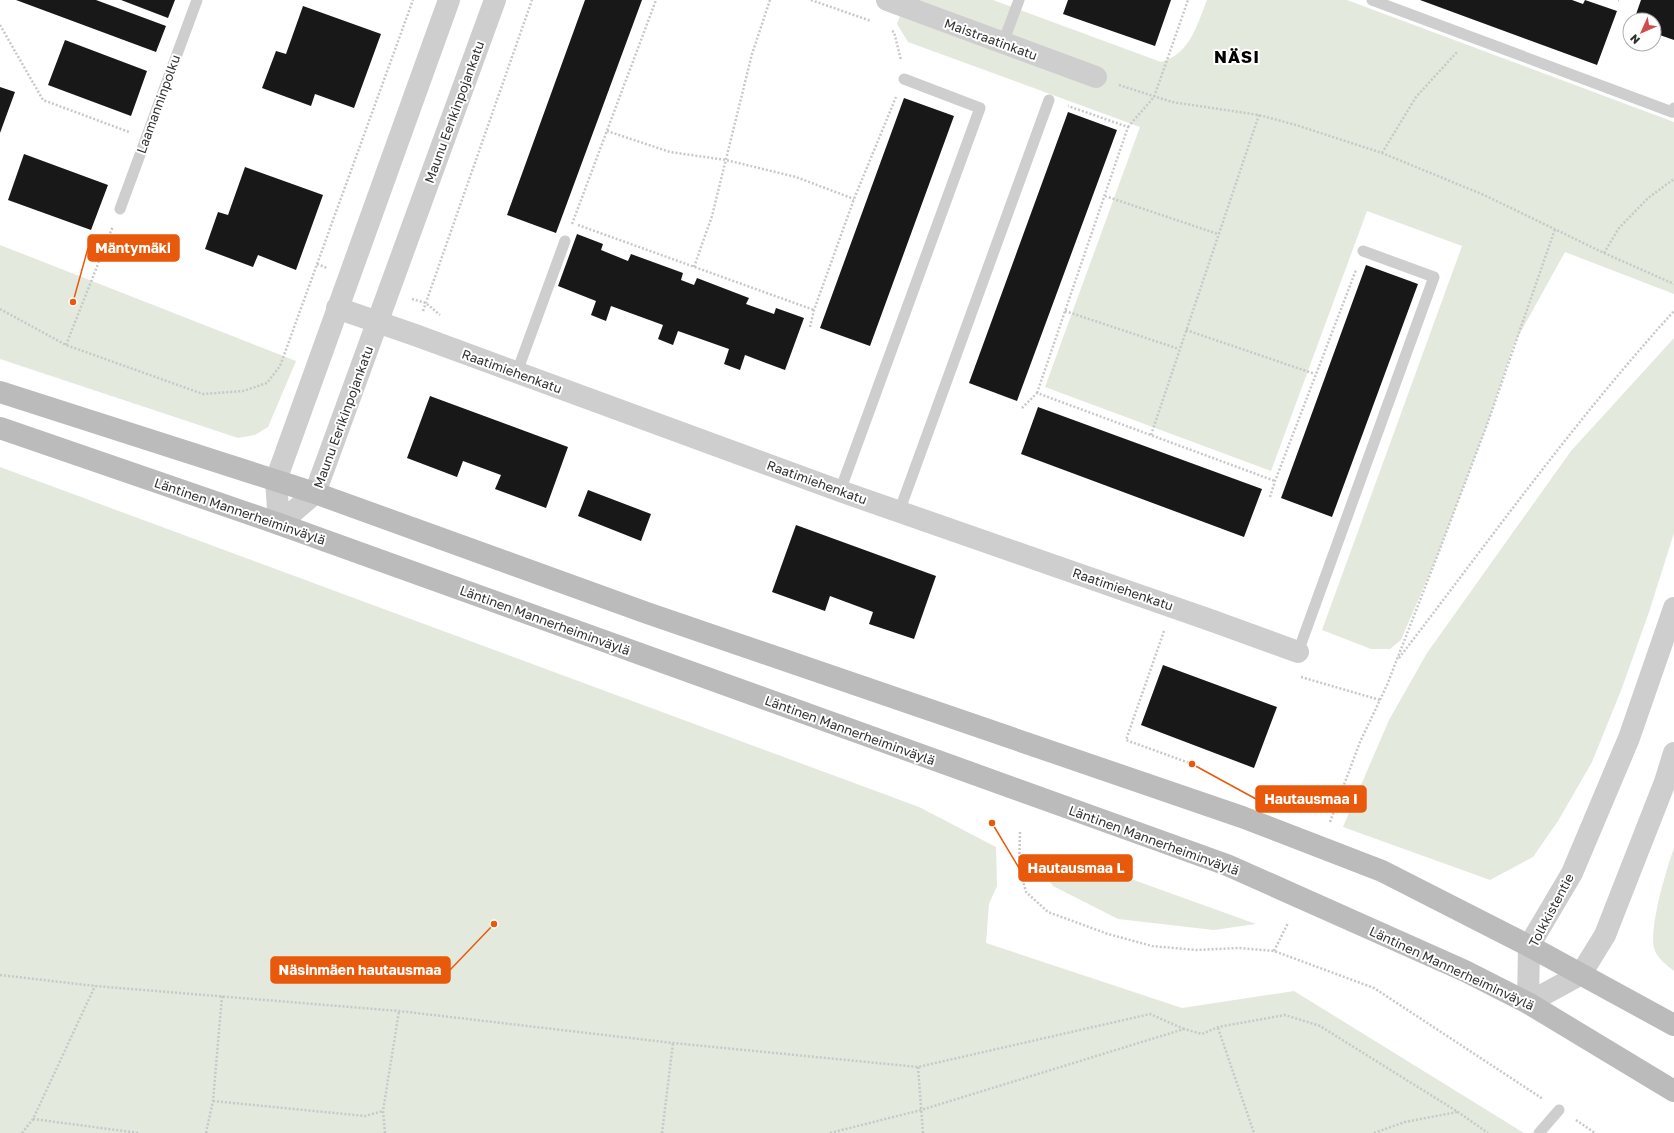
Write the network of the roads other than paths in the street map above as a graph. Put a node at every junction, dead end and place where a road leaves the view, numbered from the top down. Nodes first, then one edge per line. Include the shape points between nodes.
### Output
1 (197, 0) edge
2 (449, 0) edge
3 (495, 0) edge
4 (887, 0) edge
5 (1019, 0) edge
6 (1372, 0) edge
7 (1003, 43) junction
8 (1096, 77) road end
9 (904, 80) road end
10 (1049, 100) road end
11 (1674, 108) edge
12 (120, 209) road end
13 (564, 241) road end
14 (1363, 251) road end
15 (337, 308) junction
16 (378, 321) junction
17 (517, 372) junction
18 (0, 392) edge
19 (0, 428) edge
20 (276, 480) junction
21 (840, 491) junction
22 (315, 493) junction
23 (899, 512) junction
24 (280, 524) junction
25 (1674, 608) edge
26 (1298, 652) joint
27 (1674, 753) edge
28 (1529, 946) junction
29 (1581, 974) junction
30 (1528, 1003) junction
31 (1674, 1025) edge
32 (1674, 1091) edge
33 (1560, 1110) road end
34 (1539, 1133) edge

1 - 12 lane, Laamanninpolku
2 - 15 street
3 - 16 street, Maunu Eerikinpojankatu
4 - 7 street, Maistraatinkatu
5 - 7 lane
6 - 11 lane via 1672,112
7 - 8 street, Maistraatinkatu
9 - 21 lane via 980,108
10 - 23 lane
13 - 17 lane
14 - 26 lane via 1434,277
15 - 16 street, Raatimiehenkatu
15 - 20 street
16 - 17 street, Raatimiehenkatu
16 - 22 street, Maunu Eerikinpojankatu
17 - 21 street, Raatimiehenkatu
18 - 20 main road
19 - 24 main road, Läntinen Mannerheiminväylä
20 - 22 main road
20 - 24 street
21 - 23 street, Raatimiehenkatu
22 - 24 street, Maunu Eerikinpojankatu
22 - 28 main road via 647,612 1242,818 1382,872
23 - 26 street, Raatimiehenkatu
24 - 30 main road, Läntinen Mannerheiminväylä via 1227,866 1465,972
25 - 28 street, Tolkkistentie via 1629,738 1572,873
27 - 29 street via 1605,934
28 - 29 main road
28 - 30 street, Tolkkistentie
29 - 30 street
29 - 31 main road
30 - 32 main road, Läntinen Mannerheiminväylä
33 - 34 lane

